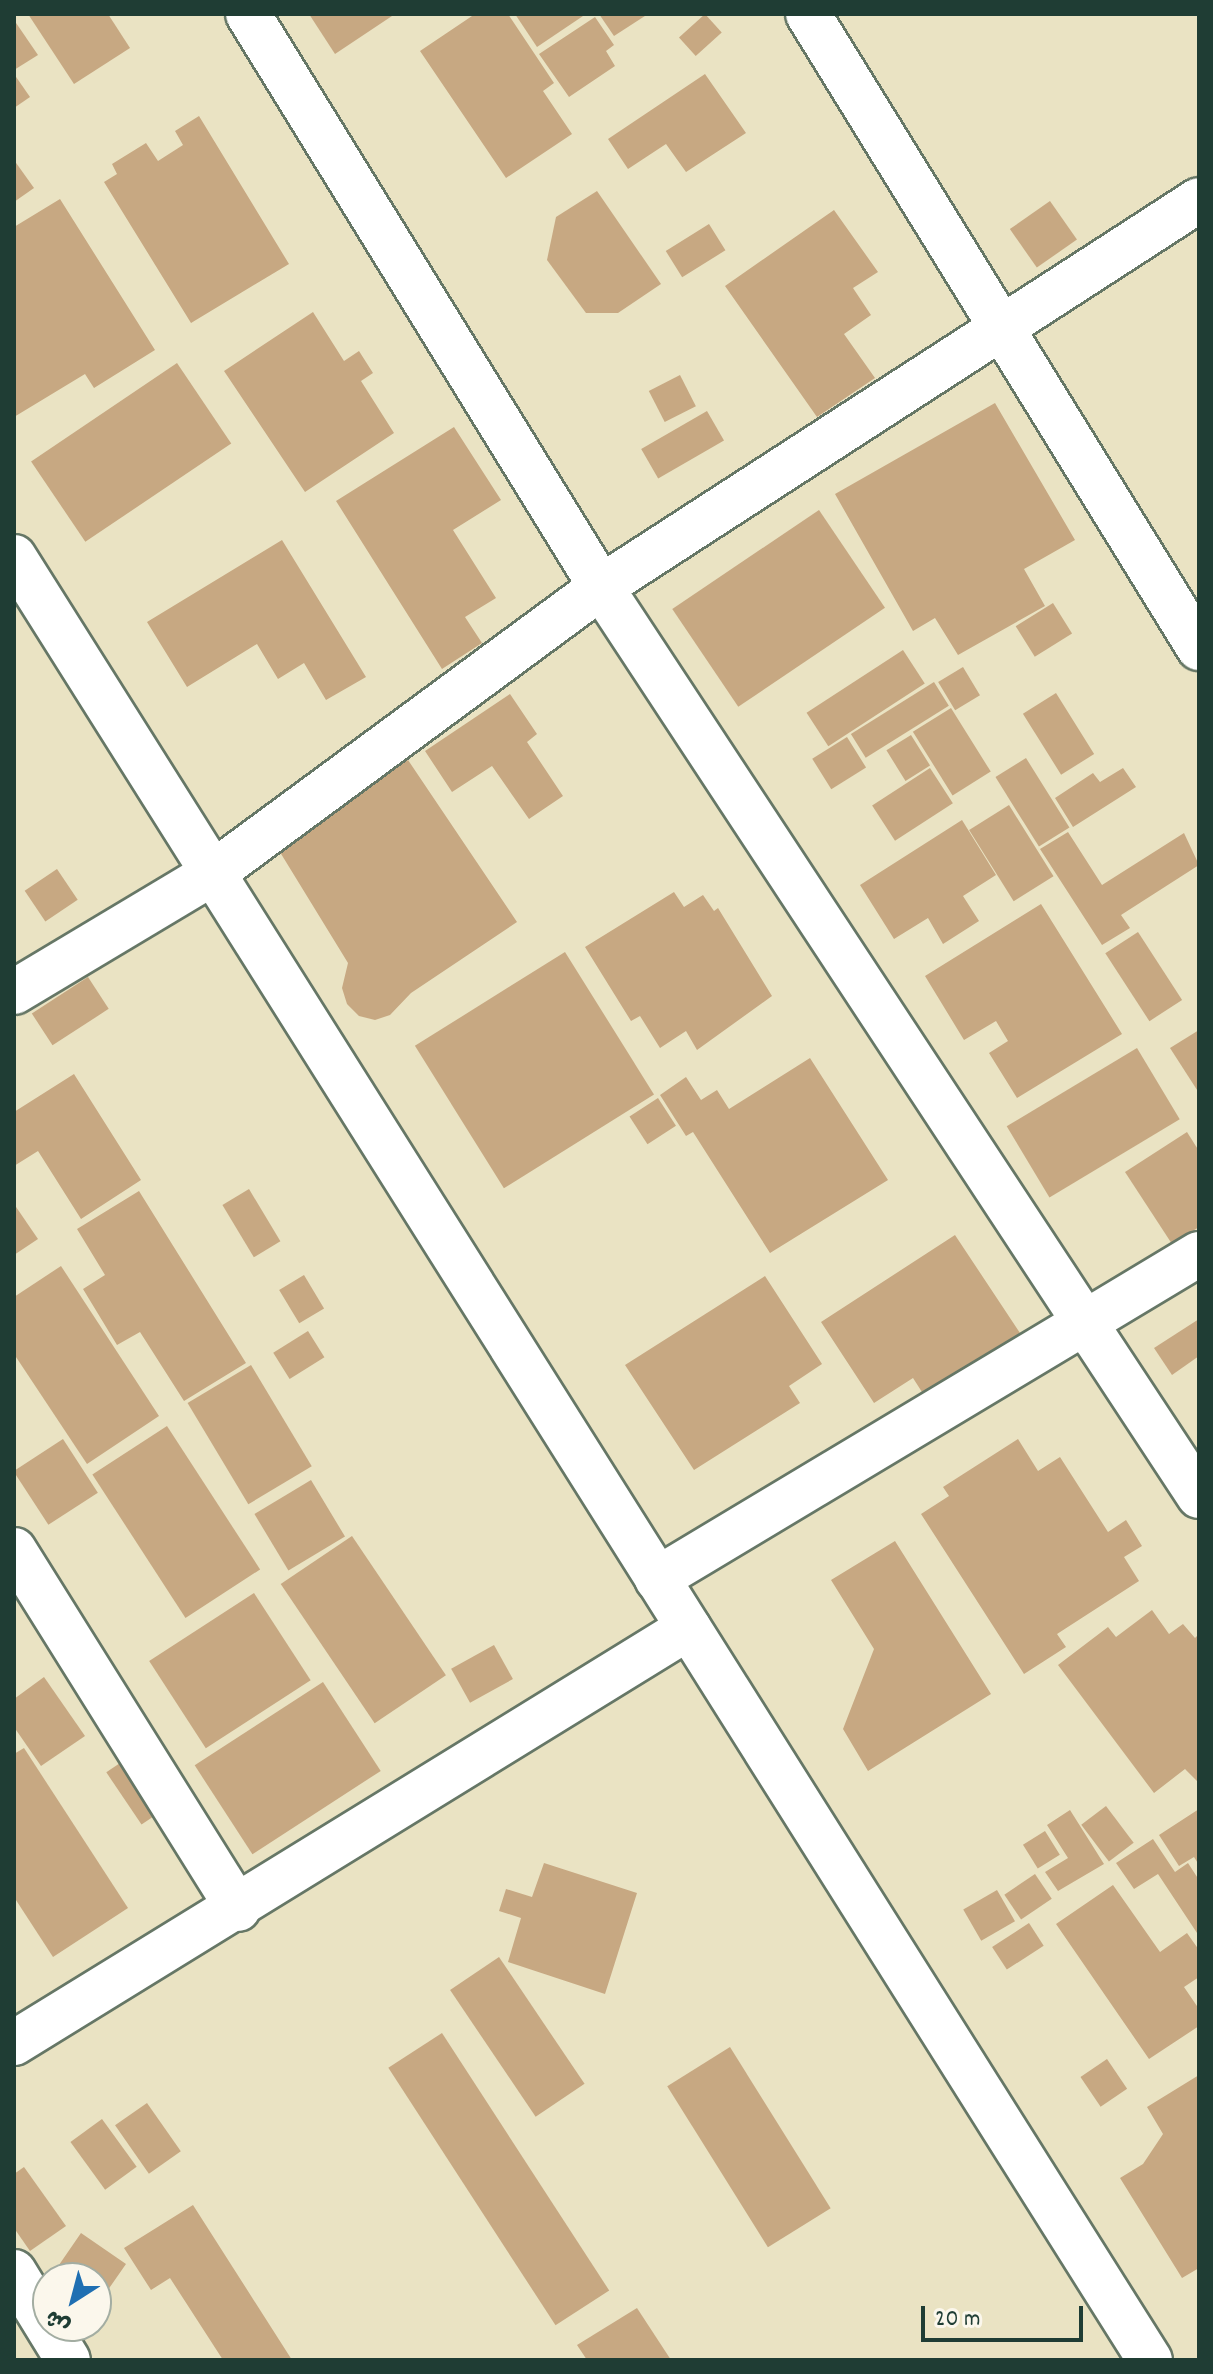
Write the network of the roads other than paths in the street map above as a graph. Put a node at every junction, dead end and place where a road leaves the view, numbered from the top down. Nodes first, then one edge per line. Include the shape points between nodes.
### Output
1 (248, 14) edge
2 (808, 14) edge
3 (1199, 200) edge
4 (998, 328) junction
5 (14, 557) edge
6 (601, 587) junction
7 (1199, 648) edge
8 (213, 873) junction
9 (14, 992) edge
10 (1199, 1254) edge
11 (1089, 1324) junction
12 (1199, 1496) edge
13 (14, 1550) edge
14 (657, 1579) junction
15 (688, 1628) junction
16 (238, 1909) junction
17 (14, 2043) edge
18 (14, 2272) edge
19 (68, 2360) edge
20 (1150, 2360) edge

1 - 6 street
2 - 4 street
3 - 4 street
4 - 6 street
4 - 7 street
5 - 8 street
6 - 8 street
6 - 11 street
8 - 9 street
8 - 14 street
10 - 11 street
11 - 12 street
11 - 14 street
13 - 16 street
14 - 15 street
15 - 16 street
15 - 20 street
16 - 17 street
18 - 19 street

